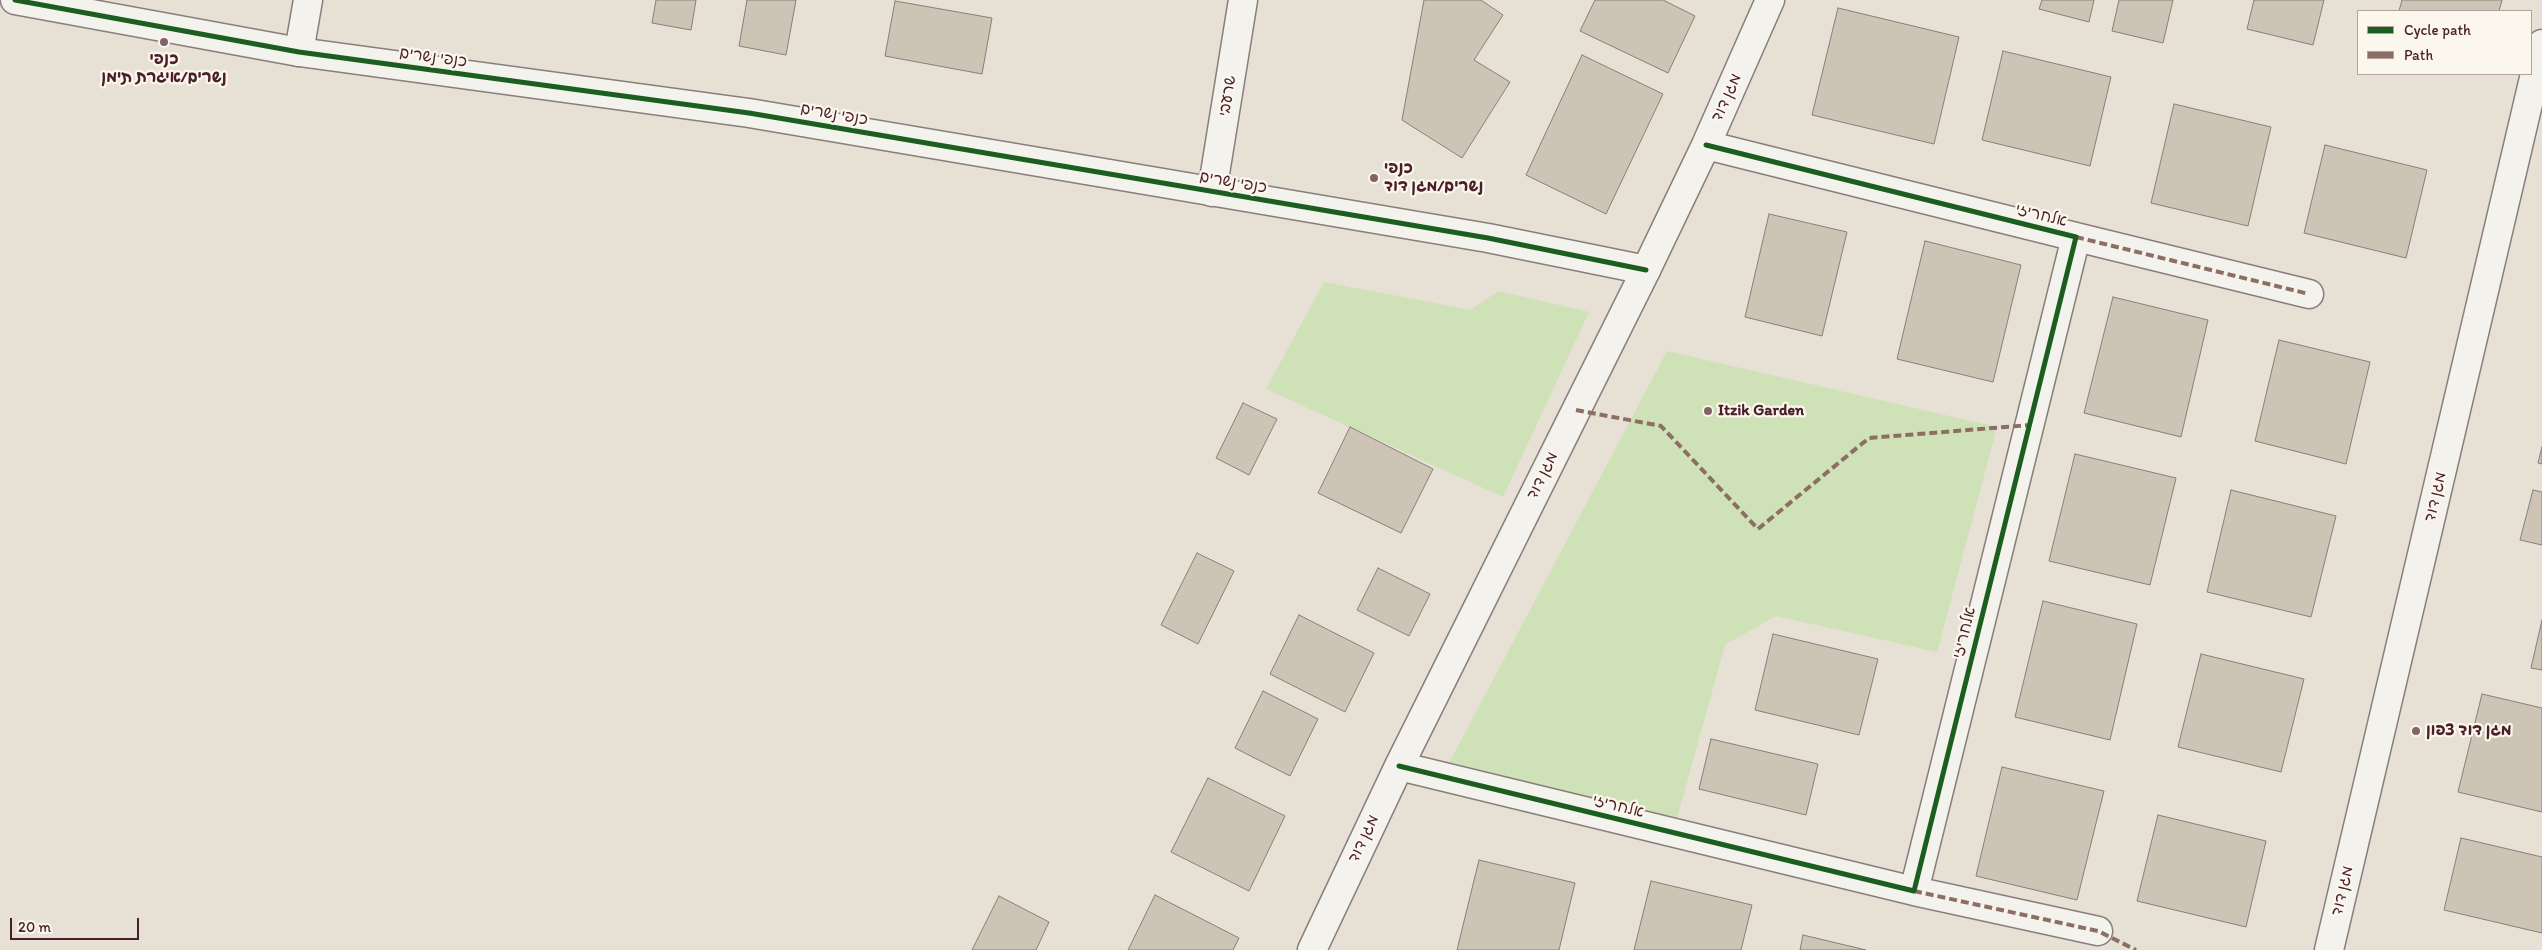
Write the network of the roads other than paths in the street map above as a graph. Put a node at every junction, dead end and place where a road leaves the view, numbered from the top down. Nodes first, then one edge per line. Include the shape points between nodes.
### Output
1 (15, 0) edge
2 (308, 0) edge
3 (1243, 0) edge
4 (1770, 0) edge
5 (2542, 44) edge
6 (298, 52) junction
7 (1706, 145) junction
8 (1212, 192) junction
9 (2076, 237) junction
10 (1646, 270) junction
11 (2309, 294) dead end
12 (1399, 766) junction
13 (1914, 891) junction
14 (2098, 931) dead end
15 (1312, 950) edge
16 (2330, 950) edge

1 - 6 street, כנפי נשרים
2 - 6 street
3 - 8 street, שרעבי
4 - 7 street, מגן דוד
5 - 16 street, מגן דוד
6 - 8 street, כנפי נשרים via 749,113
7 - 9 street, אלחריזי
7 - 10 street, מגן דוד
8 - 10 street, כנפי נשרים via 1488,238
9 - 11 street, אלחריזי
9 - 13 street, אלחריזי
10 - 12 street, מגן דוד
12 - 13 street, אלחריזי
12 - 15 street, מגן דוד
13 - 14 street, אלחריזי

